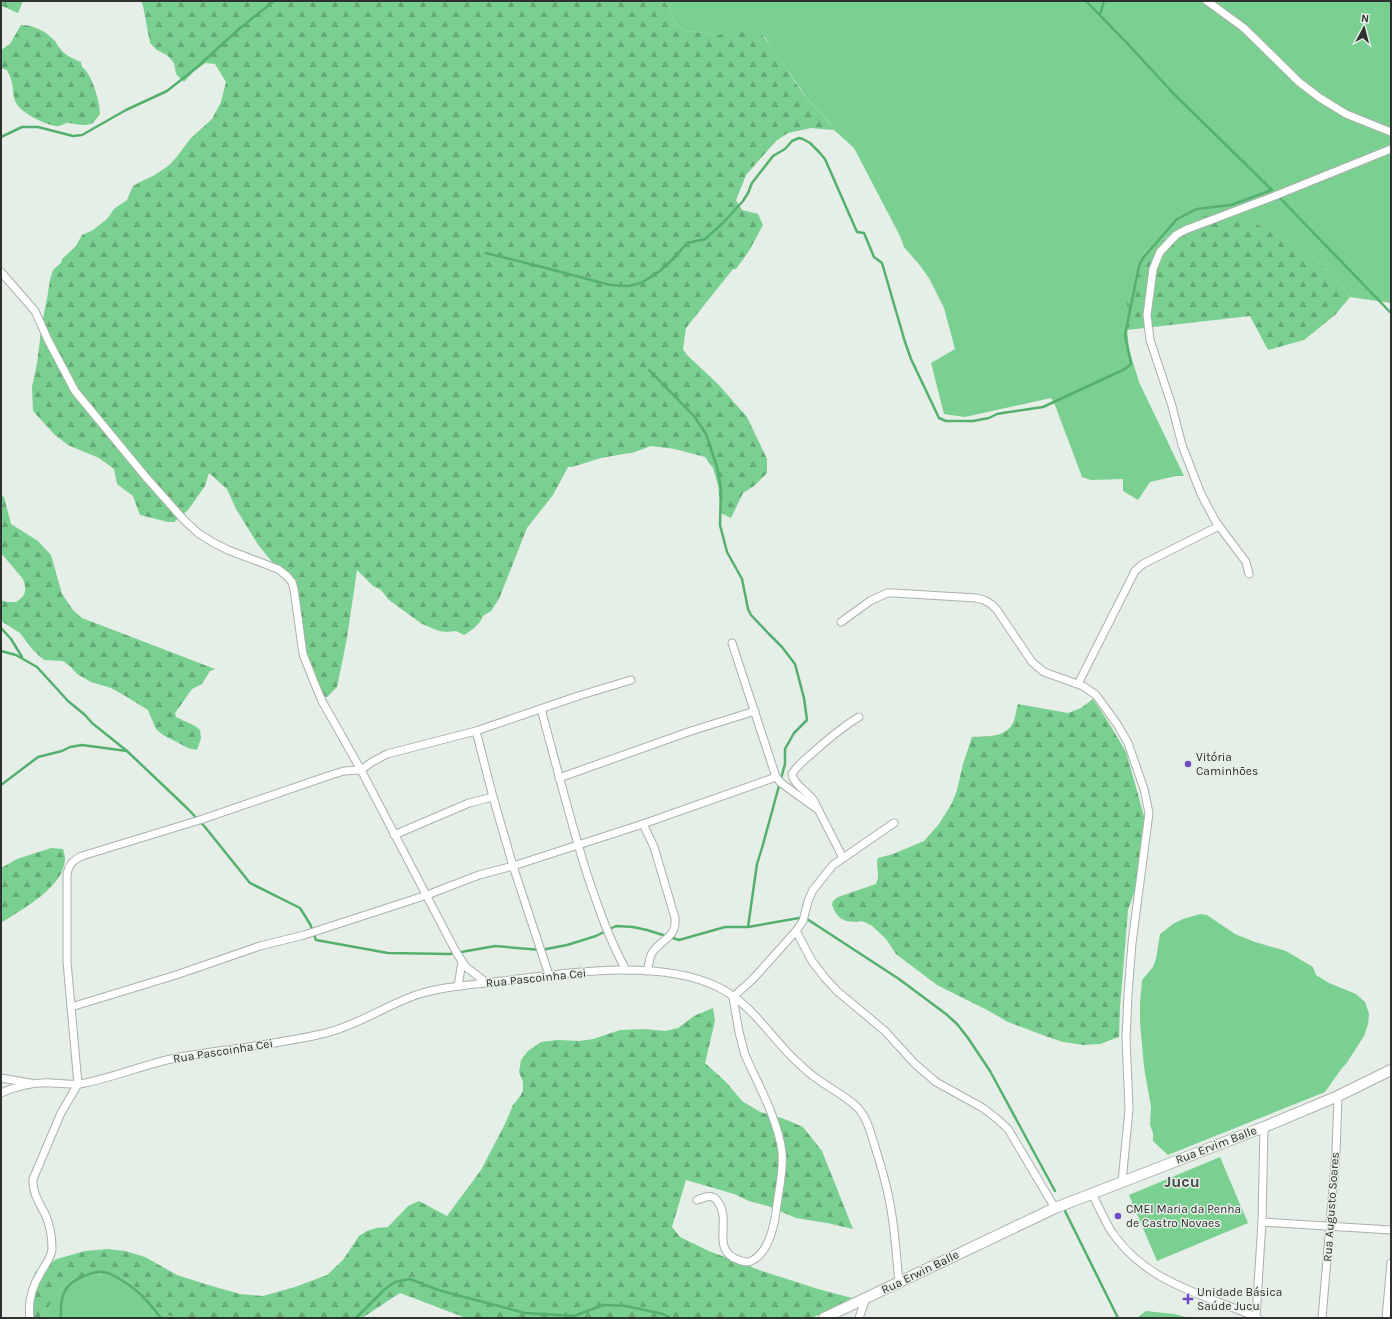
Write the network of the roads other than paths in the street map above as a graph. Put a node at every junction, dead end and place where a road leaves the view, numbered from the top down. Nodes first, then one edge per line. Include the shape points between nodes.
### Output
1 (1207, 1) edge
2 (1391, 132) edge
3 (1391, 149) edge
4 (1, 272) edge
5 (1219, 526) junction
6 (1249, 574) dead end
7 (841, 622) dead end
8 (732, 643) dead end
9 (631, 680) dead end
10 (1078, 684) junction
11 (541, 709) junction
12 (755, 711) junction
13 (859, 717) dead end
14 (476, 731) junction
15 (361, 770) junction
16 (776, 777) junction
17 (559, 778) junction
18 (493, 797) junction
19 (820, 811) junction
20 (894, 823) dead end
21 (643, 824) junction
22 (394, 835) junction
23 (578, 845) junction
24 (843, 858) junction
25 (513, 866) junction
26 (427, 895) junction
27 (796, 931) junction
28 (462, 962) junction
29 (626, 970) junction
30 (647, 971) junction
31 (549, 975) junction
32 (487, 983) junction
33 (458, 986) junction
34 (733, 997) junction
35 (71, 1007) junction
36 (1391, 1070) edge
37 (1, 1078) edge
38 (33, 1083) junction
39 (78, 1084) junction
40 (1, 1093) edge
41 (1338, 1096) junction
42 (1264, 1127) junction
43 (1122, 1182) junction
44 (1092, 1193) junction
45 (697, 1200) dead end
46 (1055, 1208) junction
47 (1262, 1222) junction
48 (1016, 1226) joint
49 (1330, 1227) junction
50 (1391, 1230) edge
51 (1391, 1263) edge
52 (898, 1282) junction
53 (866, 1298) junction
54 (30, 1318) edge
55 (824, 1318) edge
56 (859, 1318) edge
57 (1257, 1318) edge
58 (1322, 1318) edge
59 (1386, 1318) edge

1 - 2 street via 1244,28 1320,98 1346,114
3 - 5 street via 1185,230 1168,242 1156,260 1147,306 1150,340 1182,446 1201,494
4 - 15 street via 35,311 75,391 184,520 214,543 278,570 292,582 303,654 322,701
5 - 6 street via 1246,562
5 - 10 street via 1143,564 1135,571
7 - 10 street via 870,601 887,594 955,596 984,600 997,610 1038,668
8 - 12 street
9 - 11 street
10 - 43 street via 1096,695 1128,743 1144,789 1149,813 1128,994 1126,1039 1129,1109
11 - 14 street
11 - 17 street
12 - 16 street
12 - 17 street
13 - 19 street via 828,739 792,774 793,780 809,794
14 - 15 street via 387,754
14 - 18 street
15 - 22 street
15 - 35 street via 331,775 203,819 76,858 70,865 67,875 67,962
16 - 19 street
16 - 21 street
17 - 23 street
18 - 22 street via 469,803
18 - 25 street
19 - 24 street
20 - 24 street
21 - 23 street
21 - 30 street via 654,847 676,923 671,935 653,952
22 - 26 street
23 - 25 street
23 - 29 street via 604,923
24 - 27 street via 833,865 813,890 803,921
25 - 26 street via 479,875
25 - 31 street
26 - 28 street
26 - 35 street
27 - 34 street
27 - 46 street via 812,961 825,978 885,1031 914,1063 936,1082 983,1108 1008,1129
28 - 32 street
28 - 33 street
29 - 30 street, Rua Pascoinha Cei
29 - 31 street, Rua Pascoinha Cei
30 - 34 street, Rua Pascoinha Cei via 682,975 717,987
31 - 32 street, Rua Pascoinha Cei
32 - 33 street, Rua Pascoinha Cei
33 - 39 street, Rua Pascoinha Cei via 413,996 338,1030 163,1061
34 - 45 street via 743,1050 776,1125 782,1152 782,1173 774,1223 771,1236 759,1255 753,1261 746,1262 731,1257 724,1244 724,1218 720,1204 712,1196
34 - 52 street, Rua Pascoinha Cei via 750,1010 803,1068 847,1099 864,1116 890,1200
35 - 39 street
36 - 41 street, Rua Ervim Balle
37 - 38 street
38 - 39 street, Rua Pascoinha Cei
38 - 40 street, Rua Pascoinha Cei
39 - 54 street via 61,1113 33,1179 35,1193 47,1218 52,1248 30,1298
41 - 42 street, Rua Ervim Balle
41 - 49 street, Rua Augusto Soares
42 - 43 street, Rua Ervim Balle
42 - 47 street
43 - 44 street, Rua Ervim Balle
44 - 46 street, Rua Ervim Balle
44 - 57 street via 1116,1237 1150,1271 1191,1292
46 - 48 street, Rua Ervim Balle
47 - 49 street
47 - 57 street
48 - 52 street, Rua Erwin Balle
49 - 50 street
49 - 58 street, Rua Augusto Soares
51 - 59 street
52 - 53 street, Rua Erwin Balle
53 - 55 street, Rua Erwin Balle
53 - 56 street

